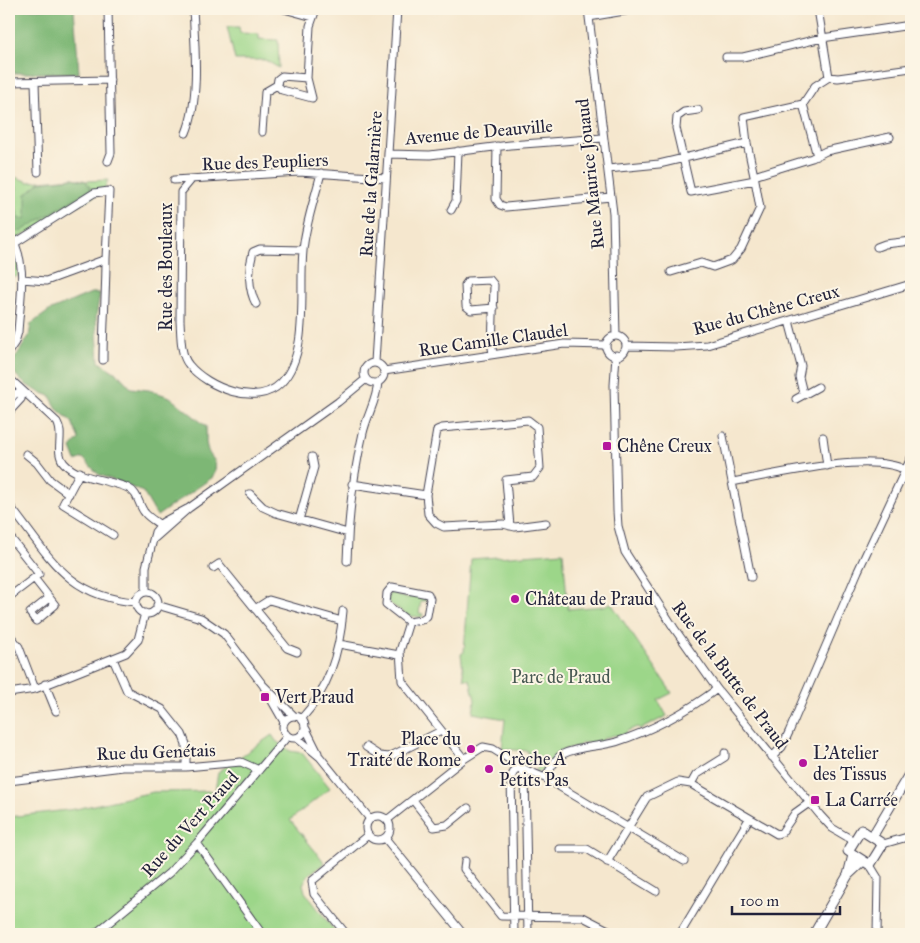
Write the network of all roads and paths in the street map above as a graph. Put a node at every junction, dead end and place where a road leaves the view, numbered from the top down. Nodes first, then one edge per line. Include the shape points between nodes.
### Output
1 (108, 9) edge
2 (193, 9) edge
3 (284, 9) edge
4 (316, 9) edge
5 (397, 9) edge
6 (636, 9) edge
7 (818, 9) edge
8 (588, 13) edge
9 (313, 17) junction
10 (911, 25) edge
11 (822, 38) junction
12 (726, 56) dead end
13 (911, 68) edge
14 (829, 77) junction
15 (307, 78) junction
16 (110, 80) junction
17 (9, 82) edge
18 (35, 82) junction
19 (277, 85) junction
20 (803, 104) junction
21 (698, 110) dead end
22 (262, 132) dead end
23 (186, 133) dead end
24 (890, 137) dead end
25 (603, 138) junction
26 (746, 143) junction
27 (497, 146) junction
28 (458, 151) junction
29 (388, 154) junction
30 (817, 156) junction
31 (683, 157) junction
32 (108, 161) dead end
33 (608, 169) junction
34 (38, 172) dead end
35 (321, 173) junction
36 (386, 178) junction
37 (755, 178) junction
38 (174, 180) dead end
39 (191, 180) junction
40 (611, 196) junction
41 (451, 210) dead end
42 (9, 233) edge
43 (911, 241) edge
44 (16, 243) junction
45 (877, 247) dead end
46 (303, 250) junction
47 (106, 260) junction
48 (671, 272) dead end
49 (22, 279) junction
50 (911, 284) edge
51 (256, 304) dead end
52 (494, 308) junction
53 (789, 321) junction
54 (616, 336) junction
55 (606, 345) junction
56 (626, 346) junction
57 (9, 351) edge
58 (493, 354) junction
59 (616, 356) junction
60 (103, 360) dead end
61 (374, 362) junction
62 (384, 371) junction
63 (9, 378) edge
64 (366, 379) junction
65 (378, 382) junction
66 (818, 387) dead end
67 (22, 392) junction
68 (804, 393) junction
69 (796, 399) dead end
70 (9, 402) edge
71 (9, 412) edge
72 (723, 436) dead end
73 (823, 437) dead end
74 (26, 454) dead end
75 (312, 457) dead end
76 (911, 458) edge
77 (828, 466) junction
78 (905, 470) junction
79 (80, 472) junction
80 (732, 482) junction
81 (352, 484) junction
82 (69, 494) junction
83 (250, 494) dead end
84 (426, 494) junction
85 (9, 506) edge
86 (190, 508) junction
87 (299, 520) junction
88 (546, 523) dead end
89 (160, 525) junction
90 (510, 526) junction
91 (348, 533) junction
92 (112, 535) dead end
93 (9, 536) edge
94 (155, 538) junction
95 (347, 561) dead end
96 (213, 568) dead end
97 (751, 577) dead end
98 (34, 578) junction
99 (146, 592) junction
100 (9, 598) edge
101 (49, 598) dead end
102 (136, 602) junction
103 (157, 605) junction
104 (255, 609) junction
105 (343, 611) dead end
106 (145, 613) junction
107 (342, 621) junction
108 (410, 622) junction
109 (9, 634) edge
110 (339, 644) junction
111 (297, 652) dead end
112 (399, 655) junction
113 (113, 659) junction
114 (45, 684) junction
115 (263, 685) junction
116 (35, 688) junction
117 (717, 689) junction
118 (9, 693) edge
119 (56, 711) dead end
120 (293, 716) junction
121 (302, 718) junction
122 (284, 722) junction
123 (306, 730) junction
124 (441, 731) junction
125 (286, 734) junction
126 (298, 738) junction
127 (366, 748) dead end
128 (725, 753) dead end
129 (320, 757) junction
130 (772, 757) junction
131 (464, 759) junction
132 (518, 765) junction
133 (186, 767) junction
134 (259, 770) junction
135 (911, 771) edge
136 (545, 778) junction
137 (9, 781) edge
138 (691, 784) junction
139 (413, 800) junction
140 (809, 802) junction
141 (468, 808) dead end
142 (749, 818) junction
143 (370, 819) junction
144 (387, 820) junction
145 (627, 828) junction
146 (368, 835) junction
147 (911, 836) edge
148 (872, 837) junction
149 (385, 838) junction
150 (854, 841) junction
151 (512, 842) junction
152 (526, 842) junction
153 (197, 843) junction
154 (883, 844) junction
155 (560, 849) dead end
156 (853, 855) junction
157 (465, 861) dead end
158 (607, 862) junction
159 (684, 862) dead end
160 (866, 863) junction
161 (848, 875) junction
162 (656, 891) dead end
163 (528, 915) junction
164 (513, 916) junction
165 (342, 933) edge
166 (95, 934) edge
167 (262, 934) edge
168 (463, 934) edge
169 (514, 934) edge
170 (528, 934) edge
171 (616, 934) edge
172 (680, 934) edge
173 (814, 934) edge
174 (877, 934) edge

1 - 16 street
2 - 23 street via 193,95 191,121
3 - 9 street
4 - 9 street
5 - 29 street, Rue de la Galarnière
6 - 8 street
7 - 11 street
8 - 25 street, Rue Maurice Jouaud
9 - 15 street
10 - 11 street
11 - 12 street via 743,57
11 - 14 street
13 - 14 street
14 - 20 street via 815,86
15 - 19 street via 282,76
15 - 19 street via 312,98 282,90
16 - 18 street
16 - 32 street via 111,153
17 - 18 street
18 - 34 street
19 - 22 street via 265,92
20 - 26 street via 744,117
20 - 30 street
21 - 31 street via 676,117
24 - 30 street via 826,151
25 - 27 street, Avenue de Deauville
25 - 33 street, Rue Maurice Jouaud
26 - 31 street
26 - 37 street
27 - 28 street, Avenue de Deauville
27 - 40 street via 496,199 500,205
28 - 29 street, Avenue de Deauville via 430,155
28 - 41 street via 456,201
29 - 36 street, Rue de la Galarnière
30 - 37 street
31 - 33 street via 659,164
31 - 37 street via 691,192
33 - 40 street, Rue Maurice Jouaud
35 - 36 street, Rue des Peupliers
35 - 39 street, Rue des Peupliers
35 - 46 street, Rue des Bouleaux
36 - 61 street, Rue de la Galarnière
37 - 48 street via 760,208 736,257 713,267 701,263
38 - 39 street, Rue des Peupliers
39 - 46 street, Rue des Bouleaux via 181,192 181,341 187,364 201,377 242,395 260,394 279,385 290,372 296,361 298,344
40 - 54 street, Rue Maurice Jouaud
42 - 44 street
43 - 45 street
44 - 47 street via 94,193 109,191
44 - 49 street
46 - 51 street via 260,249 253,252 250,292
47 - 49 street via 46,281
47 - 60 street
49 - 57 street via 16,338
50 - 53 street, Rue du Chêne Creux
52 - 52 street via 494,285 490,280 465,285 466,306 471,310
52 - 58 street
53 - 56 street, Rue du Chêne Creux via 707,345
53 - 68 street via 801,366 799,378
54 - 55 street via 610,338
54 - 56 street via 623,339
55 - 58 street, Rue Camille Claudel via 564,344
55 - 59 street via 608,352
56 - 59 street
58 - 62 street, Rue Camille Claudel
59 - 117 street, Rue de la Butte de Praud via 617,511 621,541 633,566
61 - 62 street
61 - 64 street via 364,368
62 - 65 street
63 - 67 street
64 - 65 street
64 - 86 street
65 - 81 street via 374,402 367,413
66 - 68 street
67 - 70 street via 15,394
67 - 71 street via 21,399
67 - 79 street via 57,422 61,432 61,459
68 - 69 street
72 - 80 street
73 - 77 street
74 - 82 street via 50,480
75 - 87 street via 314,467
76 - 78 street
77 - 78 street via 860,464 894,466
77 - 80 street
78 - 130 street via 789,732 782,747
79 - 82 street
79 - 89 street via 130,489 144,513
80 - 97 street
81 - 84 street
81 - 91 street
82 - 92 street via 63,504
83 - 87 street via 269,510
84 - 90 street via 428,514 440,525 449,528
84 - 90 street via 437,430 528,420 537,427 540,468 533,477 506,480
85 - 102 street via 61,572 80,587 96,595
86 - 89 street
86 - 94 street
87 - 91 street
88 - 90 street
89 - 94 street
91 - 95 street
93 - 98 street via 39,574
94 - 99 street via 146,567
96 - 104 street via 219,564
98 - 100 street
98 - 101 street
99 - 102 street
99 - 103 street via 156,597
102 - 106 street via 138,609
103 - 106 street via 152,612
103 - 115 street via 188,612 214,626 224,634
104 - 107 street via 268,600
104 - 111 street via 287,648
105 - 107 street
106 - 113 street via 136,644
107 - 110 street
108 - 108 street via 386,604 387,593 392,587 428,594 427,616
108 - 112 street
109 - 116 street via 19,647
110 - 112 street
110 - 121 street via 327,679
112 - 124 street via 404,683
113 - 114 street
113 - 133 street via 127,691 162,709 182,734 186,744
114 - 116 street
114 - 119 street
115 - 120 street
115 - 122 street
116 - 118 street
117 - 130 street, Rue de la Butte de Praud
117 - 136 street via 677,716 642,733 564,754
120 - 121 street
120 - 122 street
121 - 123 street
122 - 125 street
123 - 126 street
123 - 129 street
124 - 127 street via 389,757
124 - 131 street
125 - 126 street
125 - 134 street
126 - 129 street
128 - 138 street via 725,758 696,774
129 - 143 street
130 - 140 street, Rue de la Butte de Praud
131 - 132 street via 478,748 488,747
131 - 139 street
132 - 136 street
132 - 151 street via 511,777
132 - 152 street via 525,775
133 - 134 street, Rue du Genétais via 241,762
133 - 137 street, Rue du Genétais via 106,768
134 - 153 street, Rue du Vert Praud
135 - 148 main road
136 - 145 street
138 - 142 street
138 - 145 street via 678,782 647,797
139 - 141 street via 434,827 447,825
139 - 144 street
140 - 142 street via 795,813 779,834
140 - 150 street, Rue de la Butte de Praud via 832,828
142 - 172 street
143 - 144 street via 379,816
143 - 146 street via 366,827
144 - 149 street via 390,828
145 - 158 street
145 - 159 street
146 - 149 street via 376,840
146 - 165 street via 312,881 314,894
147 - 154 street
148 - 150 main road via 861,830
148 - 154 main road
149 - 168 street
150 - 156 main road via 848,851
151 - 152 street
151 - 164 street
152 - 163 street
153 - 166 street, Rue du Vert Praud via 152,889
153 - 167 street
154 - 160 main road
155 - 158 street via 587,849
156 - 160 main road
156 - 161 main road
157 - 164 street via 464,870 501,916
158 - 162 street
160 - 161 main road
160 - 174 street via 878,878
161 - 173 main road
163 - 164 street
163 - 170 street
163 - 171 street via 583,917
164 - 169 street

